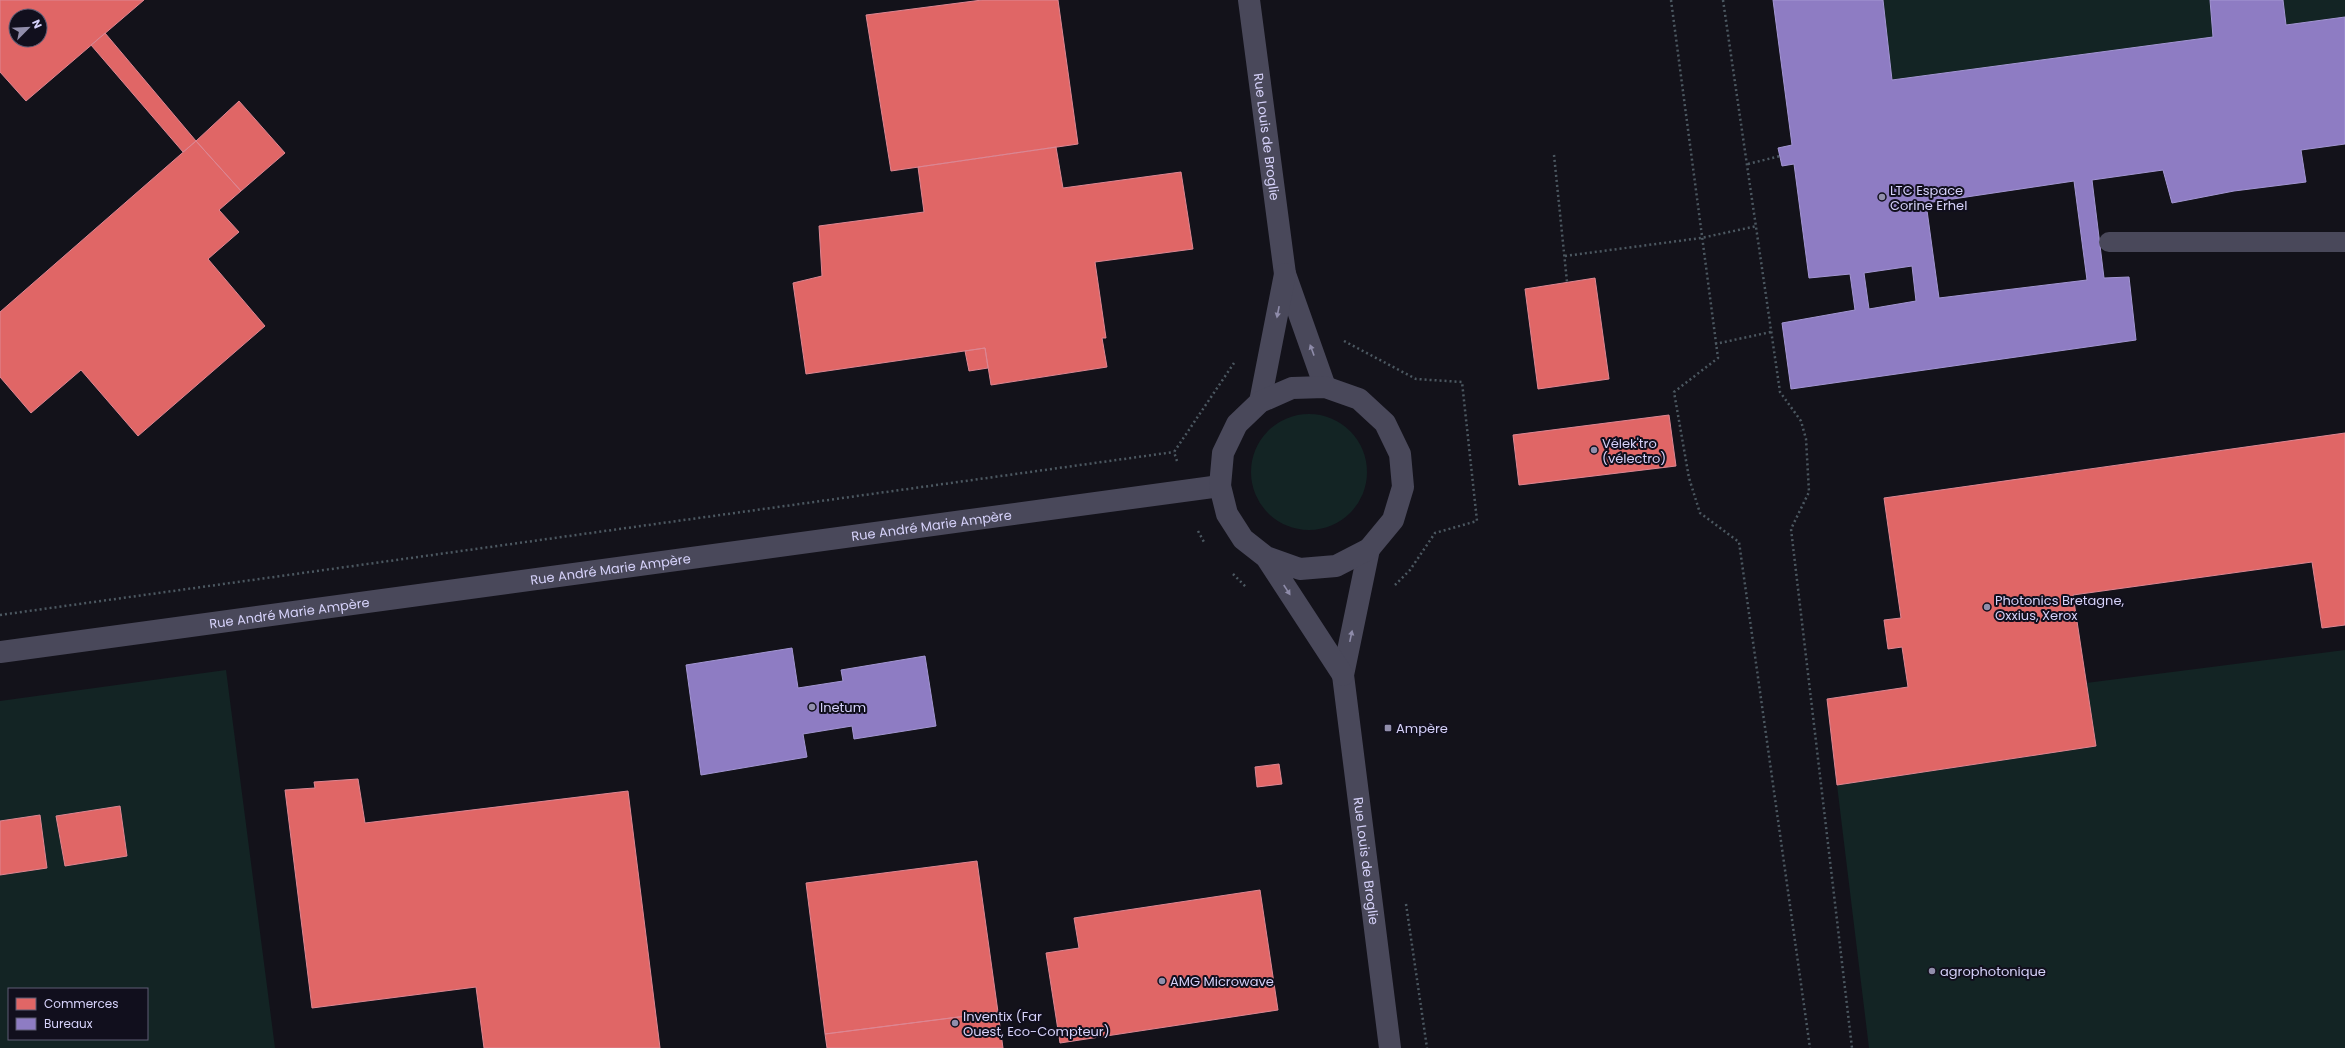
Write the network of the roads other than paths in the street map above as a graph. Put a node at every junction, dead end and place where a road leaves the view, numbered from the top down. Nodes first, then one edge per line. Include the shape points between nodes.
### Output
1 (1249, 0) edge
2 (2109, 242) dead end
3 (2345, 242) edge
4 (1285, 274) junction
5 (1325, 387) junction
6 (1260, 402) junction
7 (1220, 486) junction
8 (1369, 550) junction
9 (1266, 557) junction
10 (0, 652) edge
11 (1343, 675) junction
12 (1390, 1048) edge

1 - 4 street, Rue Louis de Broglie
2 - 3 lane
5 -> 4 street, Rue Louis de Broglie
4 -> 6 street, Rue Louis de Broglie
5 - 6 street, Rue Louis de Broglie via 1292,388
5 - 8 street, Rue Louis de Broglie via 1359,399 1385,423 1400,454 1403,487 1393,520
6 - 7 street, Rue Louis de Broglie via 1237,424 1223,453
7 - 9 street, Rue Louis de Broglie via 1227,514 1243,539
7 - 10 street, Rue André Marie Ampère
8 - 9 street, Rue Louis de Broglie via 1336,566 1300,569
11 -> 8 street, Rue Louis de Broglie
9 -> 11 street, Rue Louis de Broglie
11 - 12 street, Rue Louis de Broglie

